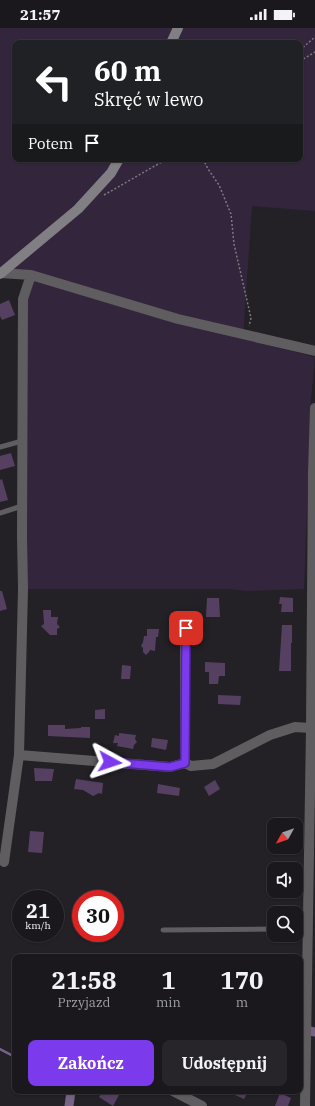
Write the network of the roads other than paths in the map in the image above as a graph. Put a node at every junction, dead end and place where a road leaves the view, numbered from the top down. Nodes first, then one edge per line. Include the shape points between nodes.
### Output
1 (178, 28) edge
2 (172, 40) edge
3 (117, 162) edge
4 (0, 274) edge
5 (31, 275) junction
6 (315, 351) edge
7 (315, 408) edge
8 (22, 440) junction
9 (0, 447) edge
10 (22, 506) junction
11 (0, 513) edge
12 (186, 628) dead end
13 (311, 728) junction
14 (19, 755) junction
15 (185, 763) junction
16 (4, 862) dead end
17 (267, 929) edge
18 (303, 929) edge
19 (307, 929) junction
20 (163, 930) dead end
21 (303, 1018) edge
22 (179, 1094) edge
23 (202, 1106) edge
24 (305, 1106) edge

1 - 2 street
3 - 4 street via 111,174 78,209
4 - 5 street
5 - 6 street via 178,319
5 - 8 street via 23,299
7 - 13 street
8 - 9 lane
8 - 10 street
10 - 11 lane
10 - 14 street
12 - 15 street
13 - 15 street via 294,727 270,735 213,764 191,766
13 - 19 street
14 - 15 street via 170,767
14 - 16 street
17 - 20 lane
18 - 19 lane
19 - 21 street
21 - 24 street
22 - 23 street

